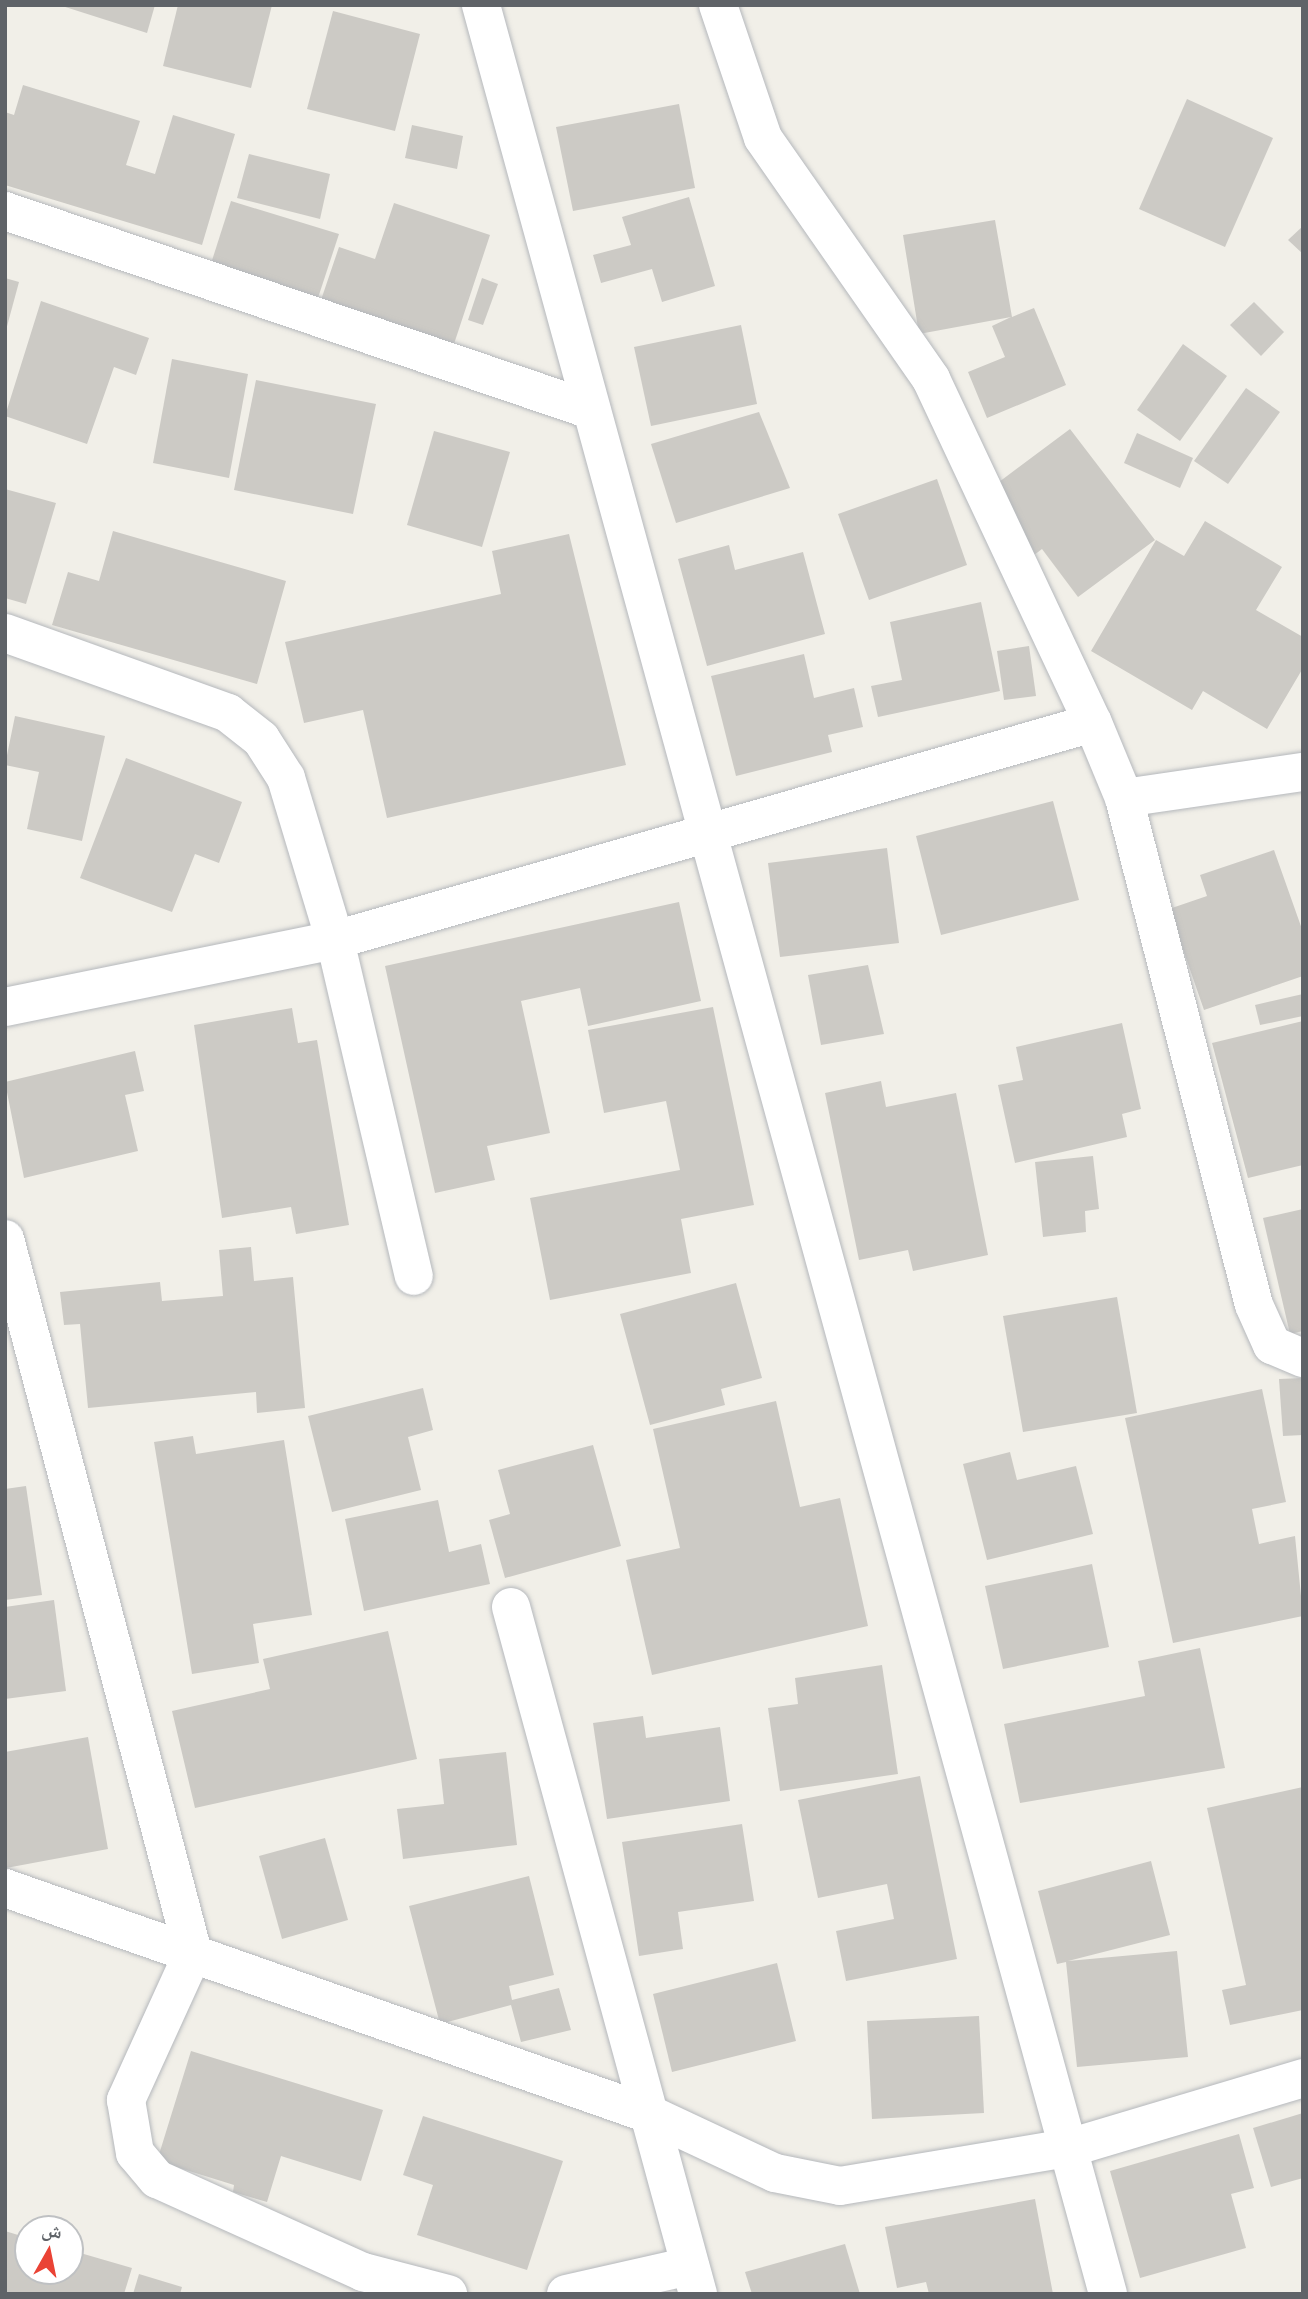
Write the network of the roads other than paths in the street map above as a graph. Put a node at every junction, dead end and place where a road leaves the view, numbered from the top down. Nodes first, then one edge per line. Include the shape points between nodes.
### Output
1 (481, 5) edge
2 (718, 5) edge
3 (5, 211) edge
4 (591, 410) junction
5 (5, 633) edge
6 (1093, 723) junction
7 (1303, 772) edge
8 (1124, 798) junction
9 (712, 837) junction
10 (335, 940) junction
11 (5, 1007) edge
12 (5, 1239) edge
13 (414, 1276) dead end
14 (1303, 1358) edge
15 (510, 1607) dead end
16 (5, 1888) edge
17 (193, 1953) junction
18 (1303, 2078) edge
19 (649, 2114) junction
20 (1072, 2147) junction
21 (694, 2280) edge
22 (448, 2294) edge
23 (566, 2294) edge
24 (1108, 2294) edge

1 - 4 street
2 - 6 street via 763,138 931,379
3 - 4 street
4 - 9 street
5 - 10 street via 228,713 261,739 286,778
6 - 8 street
6 - 9 street
7 - 8 street
8 - 14 street via 1254,1305 1272,1345
9 - 10 street
9 - 20 street
10 - 11 street
10 - 13 street
12 - 17 street
15 - 19 street
16 - 17 street
17 - 19 street
17 - 22 street via 126,2100 135,2153 157,2179 363,2272
18 - 20 street
19 - 20 street via 775,2173 840,2186
19 - 21 street
20 - 24 street
21 - 23 street

